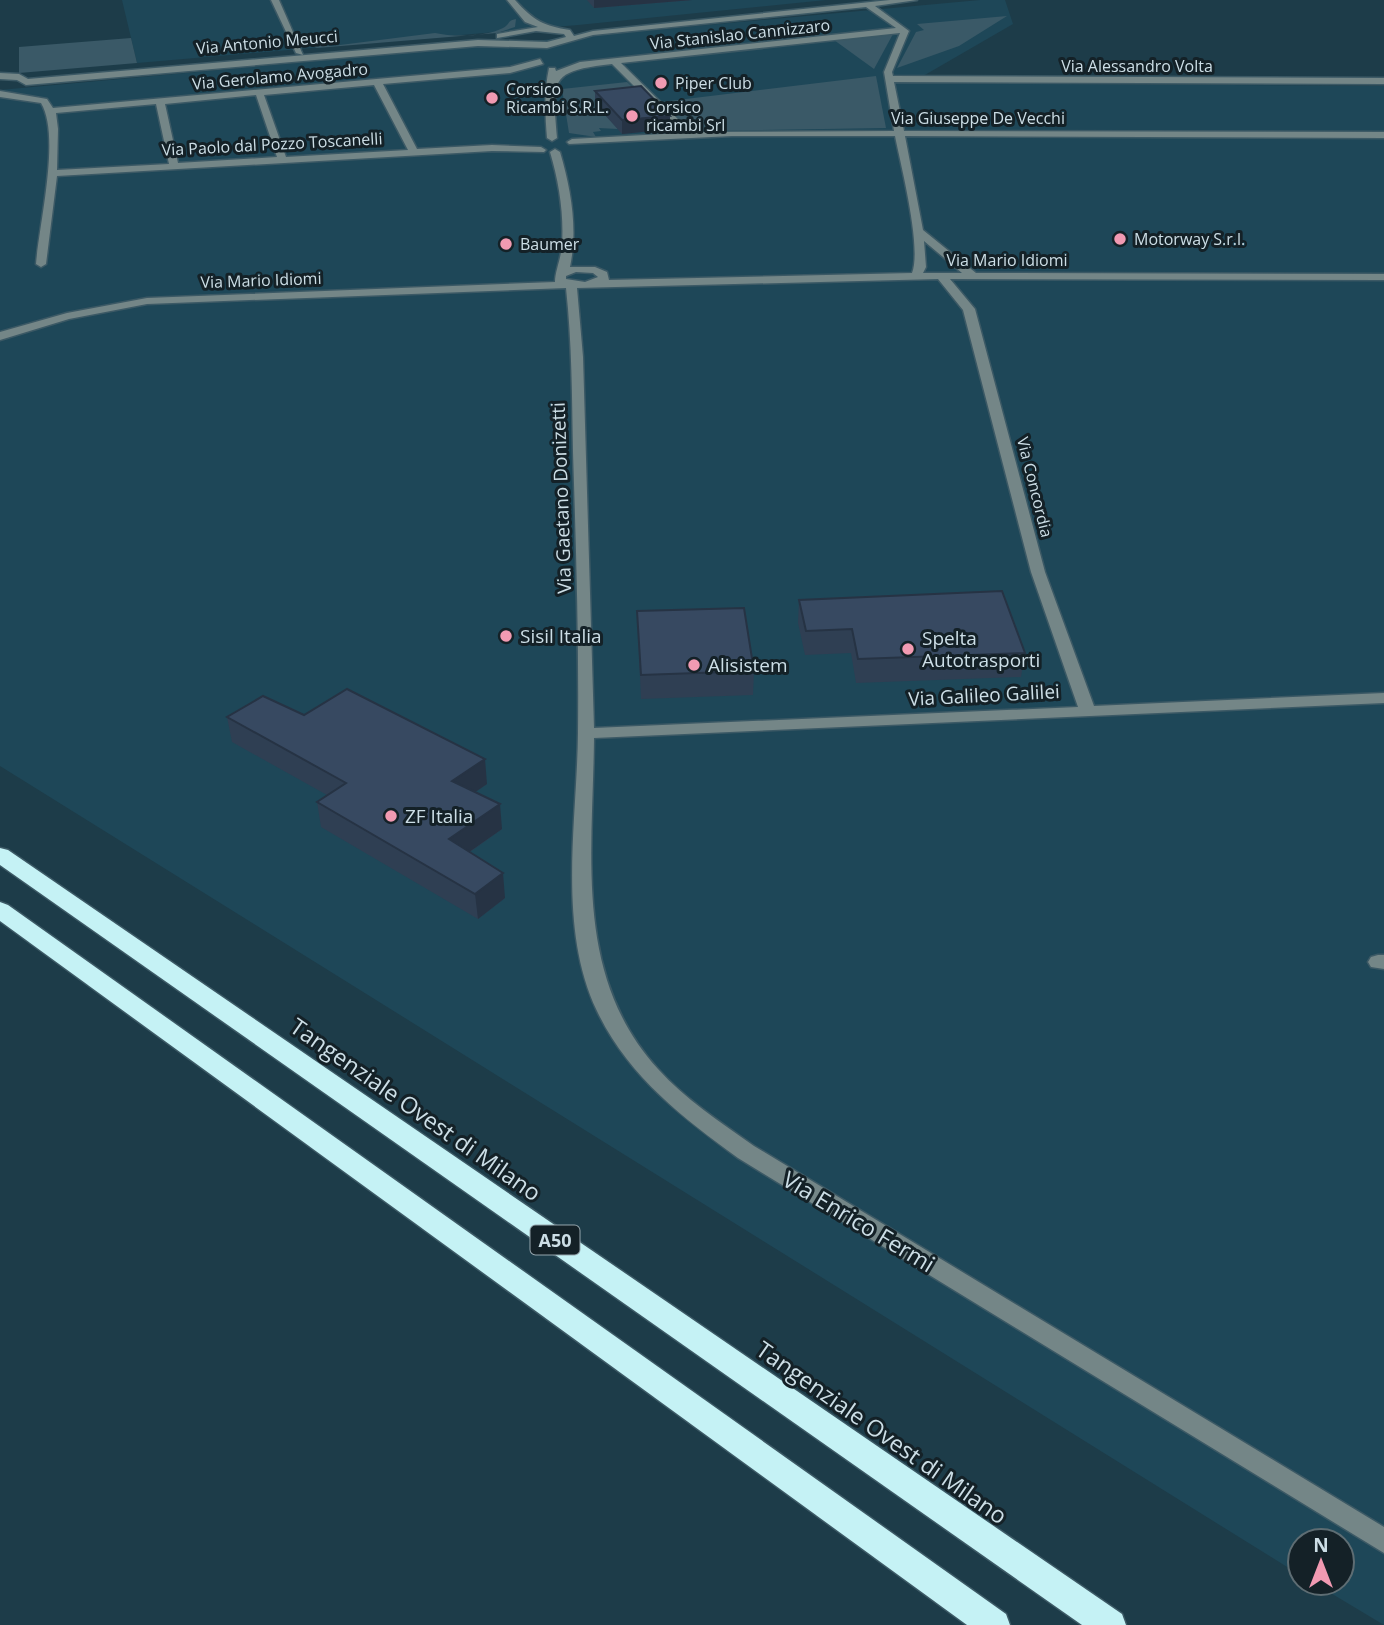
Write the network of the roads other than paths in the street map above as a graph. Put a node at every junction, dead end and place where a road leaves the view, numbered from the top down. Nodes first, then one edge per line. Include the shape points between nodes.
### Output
1 (275, 0) edge
2 (511, 0) edge
3 (913, 0) edge
4 (869, 2) edge
5 (528, 20) junction
6 (554, 29) junction
7 (904, 30) junction
8 (517, 33) junction
9 (567, 40) junction
10 (523, 44) junction
11 (300, 53) junction
12 (552, 58) junction
13 (614, 61) junction
14 (540, 62) junction
15 (580, 65) junction
16 (510, 70) junction
17 (0, 76) edge
18 (540, 76) junction
19 (552, 79) junction
20 (889, 79) junction
21 (1384, 81) edge
22 (377, 82) junction
23 (22, 83) junction
24 (258, 92) junction
25 (0, 93) edge
26 (30, 96) junction
27 (160, 101) junction
28 (549, 101) junction
29 (52, 111) junction
30 (898, 134) junction
31 (1384, 135) edge
32 (689, 136) junction
33 (552, 138) junction
34 (572, 142) junction
35 (540, 146) junction
36 (414, 152) junction
37 (555, 152) junction
38 (282, 159) junction
39 (174, 165) junction
40 (54, 173) junction
41 (918, 230) junction
42 (568, 256) junction
43 (41, 264) dead end
44 (589, 269) junction
45 (941, 276) junction
46 (976, 276) junction
47 (916, 277) junction
48 (1384, 277) edge
49 (565, 280) junction
50 (598, 282) junction
51 (573, 305) junction
52 (969, 309) junction
53 (0, 336) edge
54 (1384, 698) edge
55 (1088, 711) junction
56 (586, 733) junction
57 (0, 855) edge
58 (0, 910) edge
59 (1384, 1541) edge
60 (994, 1625) edge
61 (1110, 1625) edge

1 - 11 street
2 - 5 street
3 - 4 street
4 - 6 street
4 - 7 street
4 - 9 street via 601,32
5 - 6 street
5 - 8 street
6 - 8 street, Via Antonio Meucci
6 - 9 street via 567,32
7 - 13 street, Via Stanislao Cannizzaro
7 - 20 street
8 - 10 street via 513,39
8 - 11 street, Via Antonio Meucci
9 - 10 street, Via Antonio Meucci
9 - 12 street
10 - 14 street via 538,51
10 - 23 street, Via Antonio Meucci via 465,44
11 - 23 street, Via Antonio Meucci
12 - 15 street, Via Stanislao Cannizzaro
12 - 19 street
13 - 15 street, Via Stanislao Cannizzaro
13 - 32 street
14 - 16 street, Via Gerolamo Avogadro
14 - 18 street
15 - 19 street, Via Stanislao Cannizzaro via 563,69
16 - 18 street, Via Gerolamo Avogadro
16 - 22 street, Via Gerolamo Avogadro
17 - 23 street
18 - 28 street
19 - 28 street
20 - 21 street, Via Alessandro Volta
20 - 30 street
22 - 24 street, Via Gerolamo Avogadro
22 - 36 street
23 - 25 street
23 - 26 street
24 - 27 street, Via Gerolamo Avogadro
24 - 38 street
25 - 26 street
26 - 29 street via 44,101
27 - 29 street, Via Gerolamo Avogadro
27 - 39 street
28 - 33 street
29 - 40 street
30 - 31 street, Via Giuseppe De Vecchi
30 - 32 street, Via Giuseppe De Vecchi
30 - 41 street
32 - 34 street, Via Giuseppe De Vecchi
33 - 34 street
33 - 35 street
34 - 37 street via 572,147
35 - 36 street, Via Paolo dal Pozzo Toscanelli
35 - 37 street
36 - 38 street, Via Paolo dal Pozzo Toscanelli
37 - 42 street
38 - 39 street, Via Paolo dal Pozzo Toscanelli
39 - 40 street, Via Paolo dal Pozzo Toscanelli
40 - 43 street via 43,222
41 - 46 street
41 - 47 street via 920,267
42 - 44 street
42 - 49 street
44 - 49 street
44 - 50 street
45 - 46 street, Via Mario Idiomi
45 - 47 street, Via Mario Idiomi
45 - 52 street, Via Concordia
46 - 48 street, Via Mario Idiomi
46 - 52 street
47 - 50 street, Via Mario Idiomi
49 - 50 street, Via Mario Idiomi
49 - 51 street, Via Gaetano Donizetti
49 - 53 street, Via Mario Idiomi via 528,286 147,301 67,316
50 - 51 street
51 - 56 street, Via Gaetano Donizetti
52 - 55 street, Via Concordia via 1038,572
54 - 55 street, Via Galileo Galilei
55 - 56 street, Via Galileo Galilei
56 - 59 street, Via Enrico Fermi via 584,912 592,970 606,1009 634,1058 669,1097 746,1152
57 - 61 highway, Tangenziale Ovest di Milano / A50
58 - 60 highway

